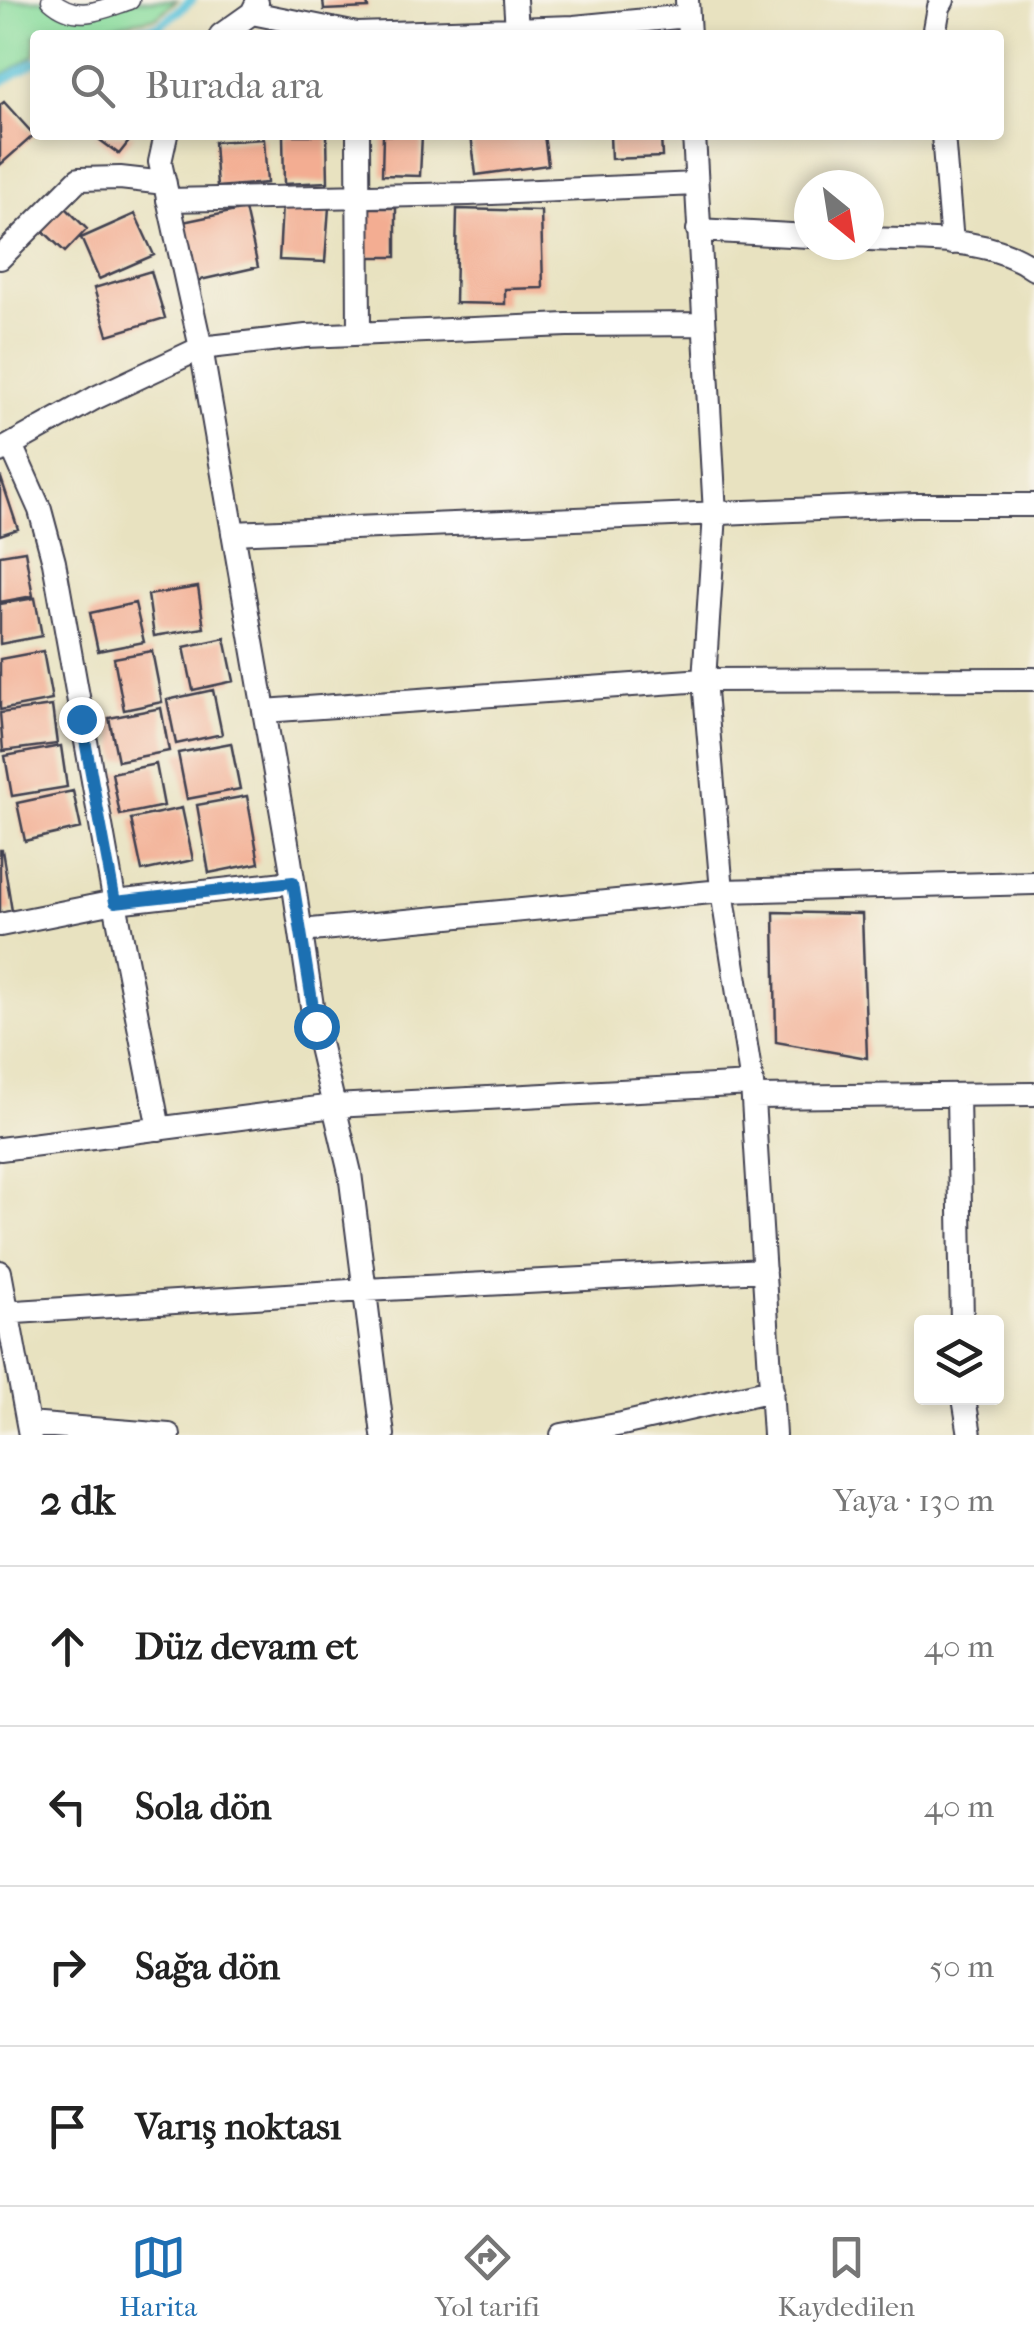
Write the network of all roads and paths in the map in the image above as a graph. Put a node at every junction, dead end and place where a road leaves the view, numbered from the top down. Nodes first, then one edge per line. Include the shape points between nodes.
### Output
1 (50, 0) edge
2 (130, 0) edge
3 (515, 0) edge
4 (943, 0) edge
5 (250, 4) edge
6 (688, 17) edge
7 (517, 29) junction
8 (226, 30) edge
9 (343, 30) edge
10 (485, 30) edge
11 (935, 30) edge
12 (165, 140) edge
13 (358, 140) edge
14 (694, 140) edge
15 (942, 140) edge
16 (696, 184) junction
17 (167, 192) junction
18 (358, 196) junction
19 (698, 230) junction
20 (794, 235) edge
21 (884, 240) edge
22 (952, 243) junction
23 (0, 258) edge
24 (1030, 258) edge
25 (703, 324) junction
26 (359, 334) junction
27 (201, 348) junction
28 (6, 448) edge
29 (1034, 505) edge
30 (715, 514) junction
31 (233, 533) junction
32 (1034, 679) edge
33 (704, 680) junction
34 (264, 711) junction
35 (293, 882) junction
36 (1034, 883) edge
37 (722, 891) junction
38 (115, 902) junction
39 (0, 925) edge
40 (301, 931) junction
41 (752, 1090) junction
42 (1034, 1094) edge
43 (958, 1095) junction
44 (334, 1106) junction
45 (158, 1129) junction
46 (0, 1149) edge
47 (764, 1270) junction
48 (0, 1272) edge
49 (365, 1290) junction
50 (3, 1313) edge
51 (962, 1315) edge
52 (772, 1390) junction
53 (965, 1405) edge
54 (29, 1430) edge
55 (169, 1435) edge
56 (383, 1435) edge
57 (562, 1435) edge
58 (774, 1435) edge
59 (970, 1435) edge

1 - 2 street via 72,14
3 - 7 street
4 - 11 street
5 - 8 street
5 - 9 street
6 - 7 street
7 - 10 street
12 - 17 street via 160,162
13 - 18 street
14 - 16 street
15 - 22 street
16 - 18 street
16 - 19 street
17 - 18 street
17 - 23 street via 120,178 79,179
17 - 27 street
18 - 26 street
19 - 20 street
19 - 25 street
21 - 22 street
22 - 24 street
25 - 26 street
25 - 30 street
26 - 27 street
27 - 28 street
27 - 31 street
28 - 38 street via 40,510 54,562
29 - 30 street
30 - 31 street
30 - 33 street
31 - 34 street
32 - 33 street
33 - 34 street
33 - 37 street
34 - 35 street
35 - 38 street
35 - 40 street
36 - 37 street
37 - 40 street
37 - 41 street
38 - 39 street
38 - 45 street
40 - 44 street
41 - 43 street
41 - 44 street
41 - 47 street
42 - 43 street
43 - 51 street
44 - 45 street
44 - 49 street
45 - 46 street
47 - 49 street
47 - 52 street
48 - 50 street
49 - 50 street
49 - 56 street
50 - 54 street
52 - 57 street
52 - 58 street
53 - 59 street
54 - 55 street

